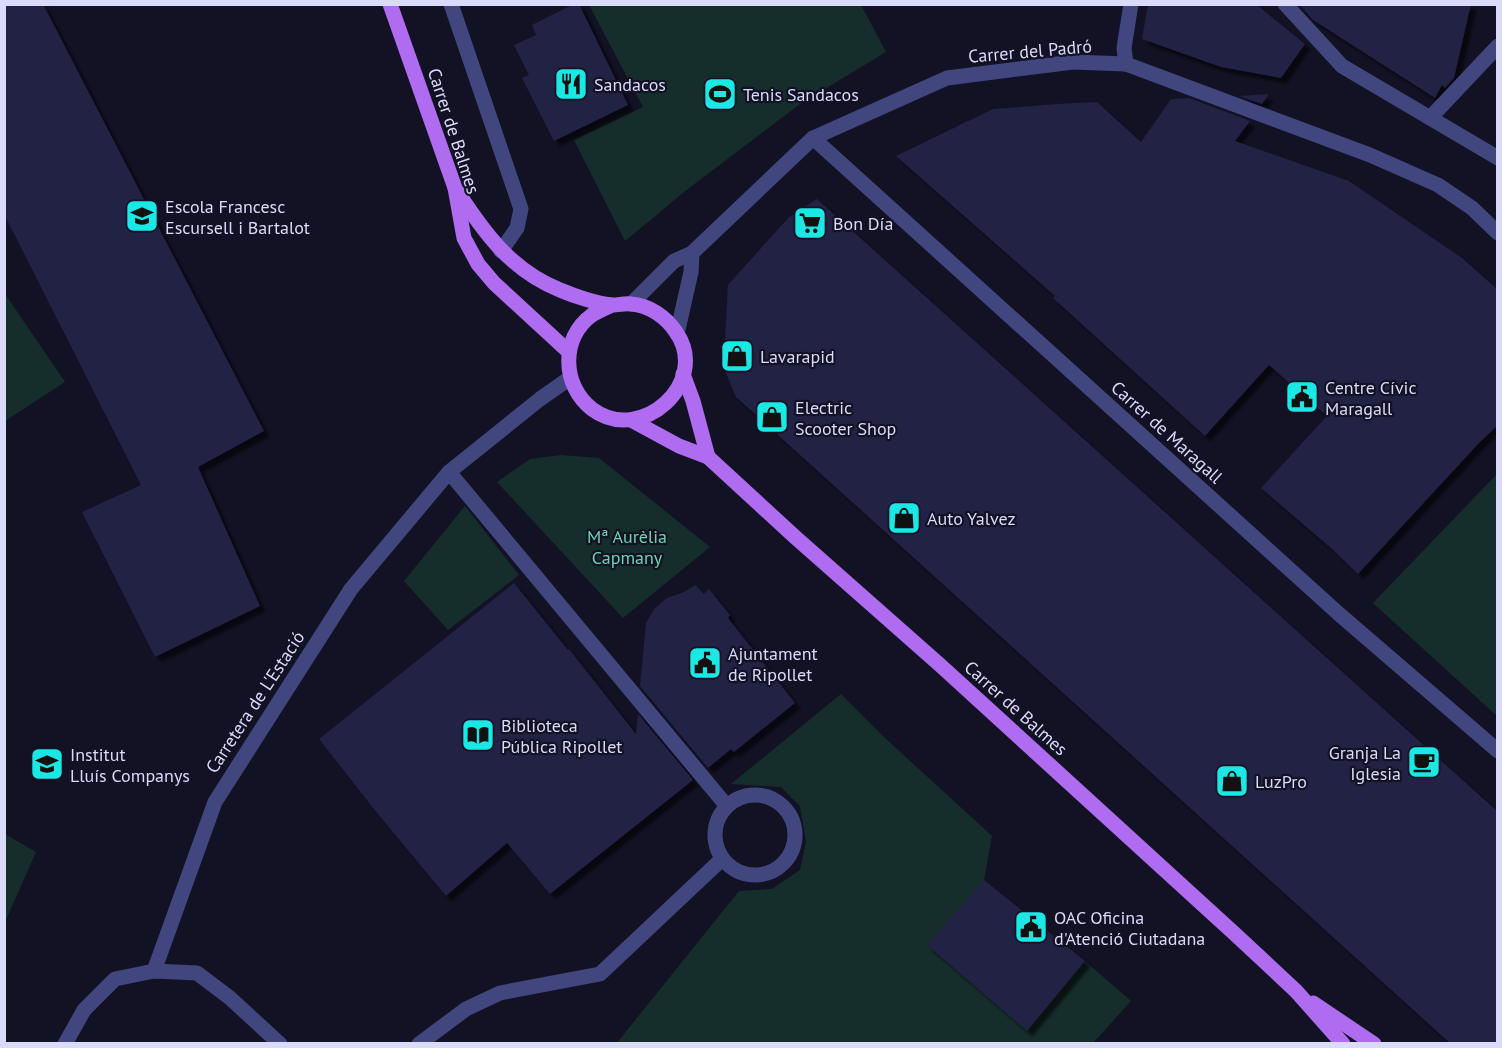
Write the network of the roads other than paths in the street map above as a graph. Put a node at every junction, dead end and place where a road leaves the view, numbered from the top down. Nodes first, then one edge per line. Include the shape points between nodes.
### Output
1 (390, 4) edge
2 (451, 4) edge
3 (1131, 4) edge
4 (1285, 4) edge
5 (1497, 46) edge
6 (1126, 64) junction
7 (1430, 118) junction
8 (813, 138) junction
9 (1497, 158) edge
10 (454, 188) junction
11 (1497, 233) edge
12 (501, 251) junction
13 (692, 253) junction
14 (631, 304) junction
15 (612, 305) junction
16 (677, 334) junction
17 (569, 352) junction
18 (683, 374) junction
19 (570, 378) junction
20 (631, 420) junction
21 (708, 457) junction
22 (450, 472) junction
23 (1497, 751) edge
24 (726, 805) junction
25 (722, 859) junction
26 (154, 971) junction
27 (1296, 991) junction
28 (65, 1044) edge
29 (280, 1044) edge
30 (419, 1044) edge
31 (1343, 1044) edge
32 (1374, 1044) edge

1 - 10 main road, Carrer de Balmes
2 - 12 street via 521,209 517,228
3 - 6 street via 1124,48
4 - 7 street via 1342,66
5 - 7 street
6 - 8 street, Carrer del Padró via 1073,63 947,78
6 - 11 street, Carrer del Padró via 1370,155 1438,185 1472,208
7 - 9 street
8 - 13 street, Carrer del Padró
8 - 23 street, Carrer de Maragall
10 - 12 main road
10 - 17 main road, Carrer de Balmes via 464,237 478,264
12 - 15 main road via 524,271 560,290
13 - 14 street, Carrer del Padró via 674,261
13 - 16 street
14 - 15 main road
14 - 16 main road via 665,319
15 - 17 main road via 578,328
16 - 18 main road via 684,354
17 - 19 main road
18 - 20 main road via 676,392 664,406 649,416
18 - 21 main road
19 - 20 main road via 579,396 593,410 611,418
19 - 22 street, Carretera de L'Estació
20 - 21 main road, Carrer de Balmes
21 - 27 main road, Carrer de Balmes
22 - 24 street
22 - 26 street, Carretera de L'Estació via 351,589 215,802
24 - 25 street via 714,837
24 - 25 street via 749,795 774,799 792,818 795,838 789,856 769,873 742,874
25 - 30 street via 600,974 500,993 466,1009
26 - 28 street via 115,979 84,1010
26 - 29 street via 197,973
27 - 31 main road, Carrer de Balmes
27 - 32 main road, Carrer de Balmes

